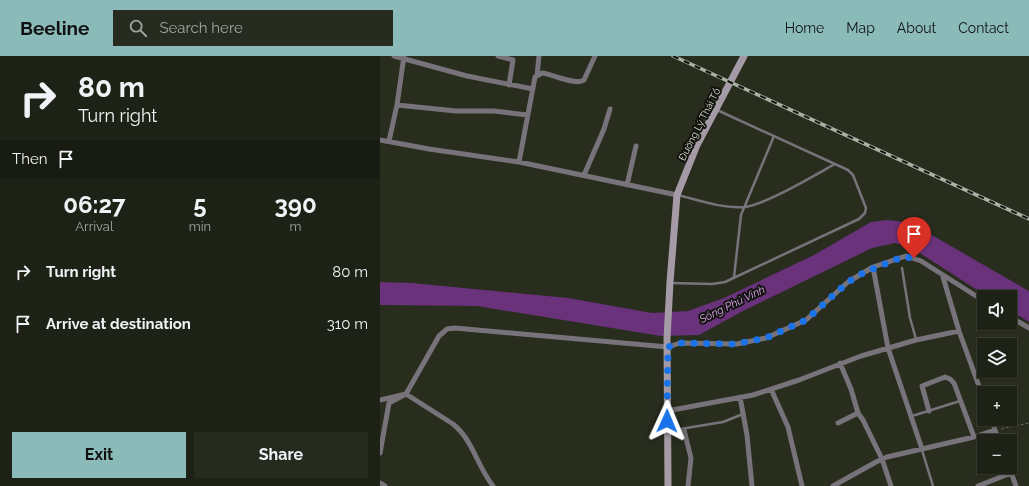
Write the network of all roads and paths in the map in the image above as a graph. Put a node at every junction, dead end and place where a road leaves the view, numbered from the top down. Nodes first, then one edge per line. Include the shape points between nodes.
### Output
1 (394, 56) edge
2 (498, 56) edge
3 (539, 56) edge
4 (595, 56) edge
5 (744, 56) edge
6 (404, 57) edge
7 (537, 75) junction
8 (509, 85) junction
9 (533, 89) junction
10 (397, 105) junction
11 (610, 109) dead end
12 (717, 110) junction
13 (528, 115) junction
14 (774, 136) junction
15 (380, 140) edge
16 (389, 142) junction
17 (636, 146) dead end
18 (519, 162) junction
19 (836, 164) junction
20 (584, 175) junction
21 (627, 185) junction
22 (676, 195) junction
23 (744, 207) junction
24 (873, 267) junction
25 (902, 268) dead end
26 (734, 277) junction
27 (943, 277) junction
28 (670, 282) junction
29 (977, 297) edge
30 (1017, 321) edge
31 (1029, 328) edge
32 (959, 331) junction
33 (916, 340) junction
34 (668, 347) junction
35 (888, 348) junction
36 (840, 363) junction
37 (979, 386) edge
38 (771, 389) junction
39 (406, 394) junction
40 (740, 397) junction
41 (380, 400) edge
42 (961, 401) junction
43 (667, 411) junction
44 (930, 411) junction
45 (858, 413) junction
46 (743, 414) junction
47 (912, 416) junction
48 (838, 423) dead end
49 (1029, 423) edge
50 (994, 426) edge
51 (684, 430) junction
52 (995, 430) junction
53 (667, 431) junction
54 (996, 434) edge
55 (974, 437) junction
56 (922, 450) junction
57 (380, 453) edge
58 (882, 459) junction
59 (1008, 474) edge
60 (1011, 474) edge
61 (380, 483) edge
62 (385, 486) edge
63 (493, 486) edge
64 (668, 486) edge
65 (688, 486) edge
66 (752, 486) edge
67 (802, 486) edge
68 (833, 486) edge
69 (891, 486) edge
70 (933, 486) edge
71 (978, 486) edge
72 (1016, 486) edge

1 - 6 street
2 - 8 street via 514,62
3 - 7 street
4 - 7 street via 582,82 551,74
5 - 12 main road, Đường Lý Thái Tổ
6 - 8 street via 467,76
6 - 10 street
7 - 9 street
8 - 9 street
9 - 13 street
10 - 13 street
10 - 16 street
11 - 20 street
12 - 14 lane
12 - 22 main road, Đường Lý Thái Tổ via 697,145
13 - 18 street
14 - 19 lane
14 - 23 lane
15 - 16 street
16 - 18 street
17 - 21 street
18 - 20 street
19 - 23 lane via 756,204
19 - 26 lane via 853,175 866,208 863,216
20 - 21 street
21 - 22 street
22 - 23 lane
22 - 28 main road, Đường Lý Thái Tổ
23 - 26 lane via 740,220
24 - 27 street via 906,256 921,261
24 - 34 street via 848,282 806,320 766,338 736,344 680,343
24 - 35 street
25 - 33 lane
26 - 28 lane via 719,283
27 - 29 street
27 - 32 street
28 - 34 main road, Đường Lý Thái Tổ
30 - 31 street
32 - 33 street
32 - 37 street
33 - 35 street
34 - 39 street via 447,329 439,336
34 - 43 main road, Đường Lý Thái Tổ
35 - 36 street
35 - 47 street
36 - 38 street
36 - 45 street
38 - 40 street
38 - 67 street via 788,427
39 - 41 street
39 - 57 street via 389,403
39 - 63 street via 460,430
40 - 43 street
40 - 46 street
42 - 44 lane
42 - 44 street via 950,378 924,384 922,387
42 - 55 street
43 - 53 main road, Đường Lý Thái Tổ
44 - 47 lane
45 - 48 street
45 - 58 street
46 - 51 lane via 723,422
46 - 66 street
47 - 56 street
49 - 52 path
50 - 52 street
51 - 53 lane
51 - 65 street via 691,458
52 - 54 street
52 - 55 street
53 - 64 main road, Đường Lý Thái Tổ
55 - 56 street
56 - 58 street
56 - 70 lane
58 - 68 street
58 - 69 street
59 - 71 street
60 - 72 street
61 - 62 street

